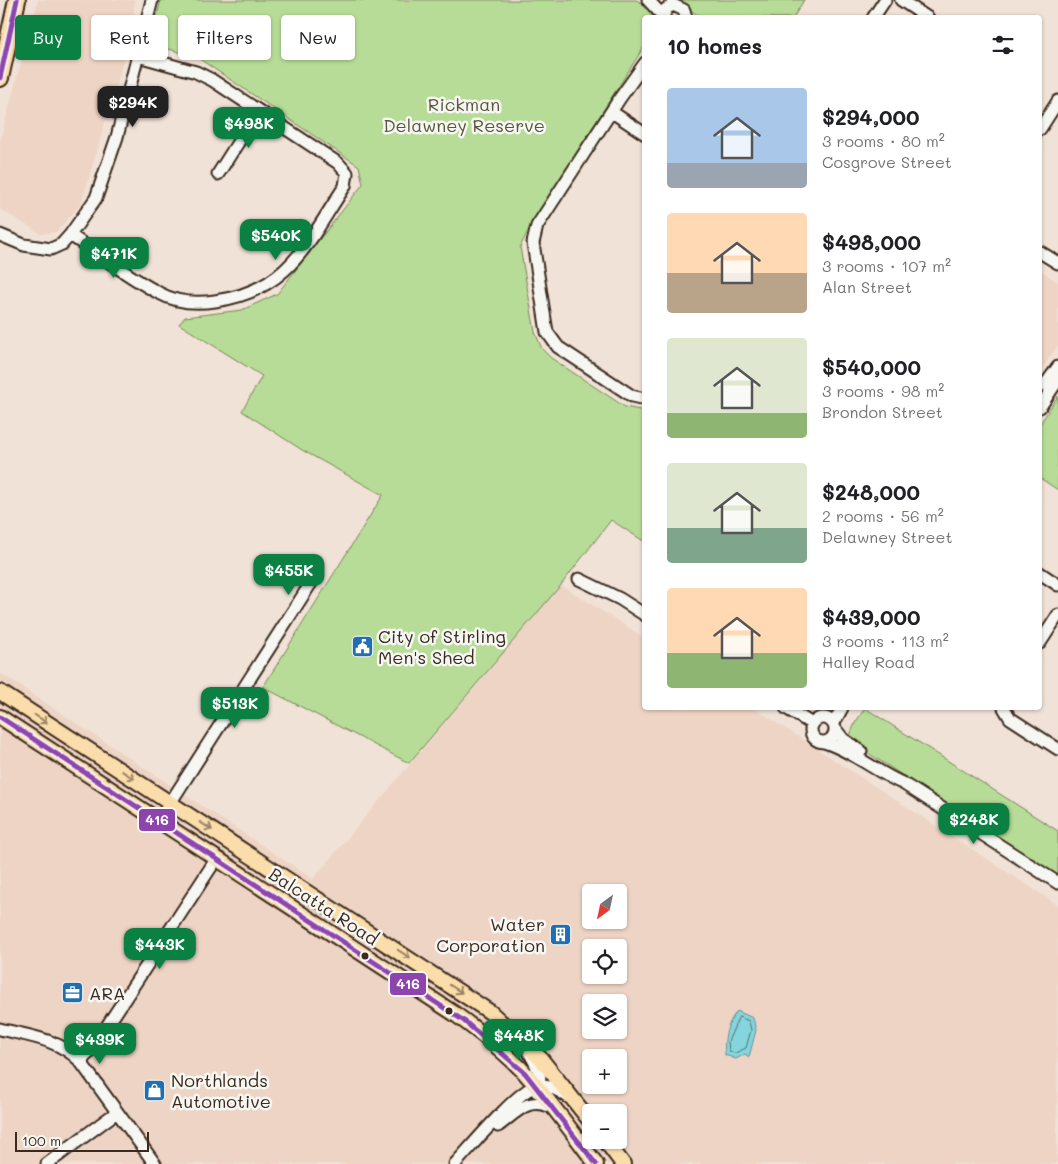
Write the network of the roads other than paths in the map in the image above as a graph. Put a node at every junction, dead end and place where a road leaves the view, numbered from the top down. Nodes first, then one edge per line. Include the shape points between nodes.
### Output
1 (17, 0) edge
2 (152, 0) edge
3 (648, 0) edge
4 (661, 0) edge
5 (885, 0) edge
6 (901, 0) edge
7 (673, 5) junction
8 (148, 15) edge
9 (661, 15) edge
10 (664, 15) edge
11 (686, 15) edge
12 (876, 15) edge
13 (924, 15) edge
14 (137, 60) edge
15 (152, 60) edge
16 (642, 67) edge
17 (0, 78) edge
18 (1058, 101) edge
19 (258, 111) junction
20 (612, 112) junction
21 (1042, 126) edge
22 (642, 132) edge
23 (218, 174) dead end
24 (0, 235) edge
25 (70, 235) junction
26 (0, 244) edge
27 (24, 246) junction
28 (1042, 253) edge
29 (1058, 263) edge
30 (1058, 367) edge
31 (1058, 380) edge
32 (1042, 389) edge
33 (642, 398) edge
34 (1042, 404) edge
35 (1042, 574) edge
36 (579, 579) dead end
37 (311, 583) dead end
38 (1058, 585) edge
39 (642, 613) edge
40 (1058, 616) edge
41 (1042, 640) edge
42 (0, 692) edge
43 (789, 710) edge
44 (840, 710) edge
45 (1005, 710) edge
46 (0, 717) edge
47 (832, 720) edge
48 (812, 724) junction
49 (824, 742) junction
50 (1058, 749) edge
51 (904, 784) junction
52 (171, 803) junction
53 (158, 822) junction
54 (217, 858) junction
55 (1058, 883) edge
56 (0, 1029) edge
57 (523, 1041) junction
58 (80, 1061) junction
59 (536, 1087) junction
60 (531, 1102) junction
61 (581, 1108) joint
62 (555, 1109) junction
63 (117, 1112) junction
64 (482, 1136) junction
65 (612, 1149) edge
66 (47, 1164) edge
67 (155, 1164) edge
68 (455, 1164) edge
69 (596, 1164) edge
70 (623, 1164) edge

1 - 17 highway
2 - 8 street
3 - 9 street
4 - 7 street
5 - 12 street
6 - 13 street
7 - 10 street
7 - 11 street via 681,7
14 - 25 street via 101,188
15 - 19 street via 196,72
16 - 20 street
18 - 21 street
19 - 23 street
19 - 25 street via 338,163 347,173 345,186 295,261 280,276 256,291 227,299 181,302 160,294
20 - 22 street
20 - 33 street via 537,226 533,243 551,340 632,396
24 - 27 street
25 - 27 street via 51,249
26 - 27 street
28 - 29 street
30 - 32 street
31 - 34 street
35 - 38 street
36 - 39 street
37 - 52 street
40 - 41 street
42 -> 52 main road, Balcatta Road
43 - 48 street
44 - 47 street
45 - 50 street via 1010,718
46 - 53 main road, Balcatta Road
47 - 48 street via 817,719
47 - 49 street via 833,737
47 - 51 street via 843,739 896,774
48 - 49 street via 812,736
49 - 51 street via 849,752
51 - 55 street
52 - 53 street
52 -> 57 main road, Balcatta Road via 467,996
53 - 54 main road, Balcatta Road
54 - 58 street via 90,1052
54 - 59 main road, Balcatta Road via 455,1014 484,1036
56 - 58 street via 58,1043
57 - 59 street via 539,1069 542,1081
57 - 61 main road, Balcatta Road via 550,1068
58 - 63 street
59 - 60 street
59 - 61 street via 550,1087 561,1092
59 - 62 main road, Balcatta Road
59 - 64 street via 494,1120
60 - 62 street via 542,1102
60 - 64 street
62 - 69 main road, Balcatta Road
63 - 66 street
63 - 67 street
64 - 68 street
65 - 70 main road

